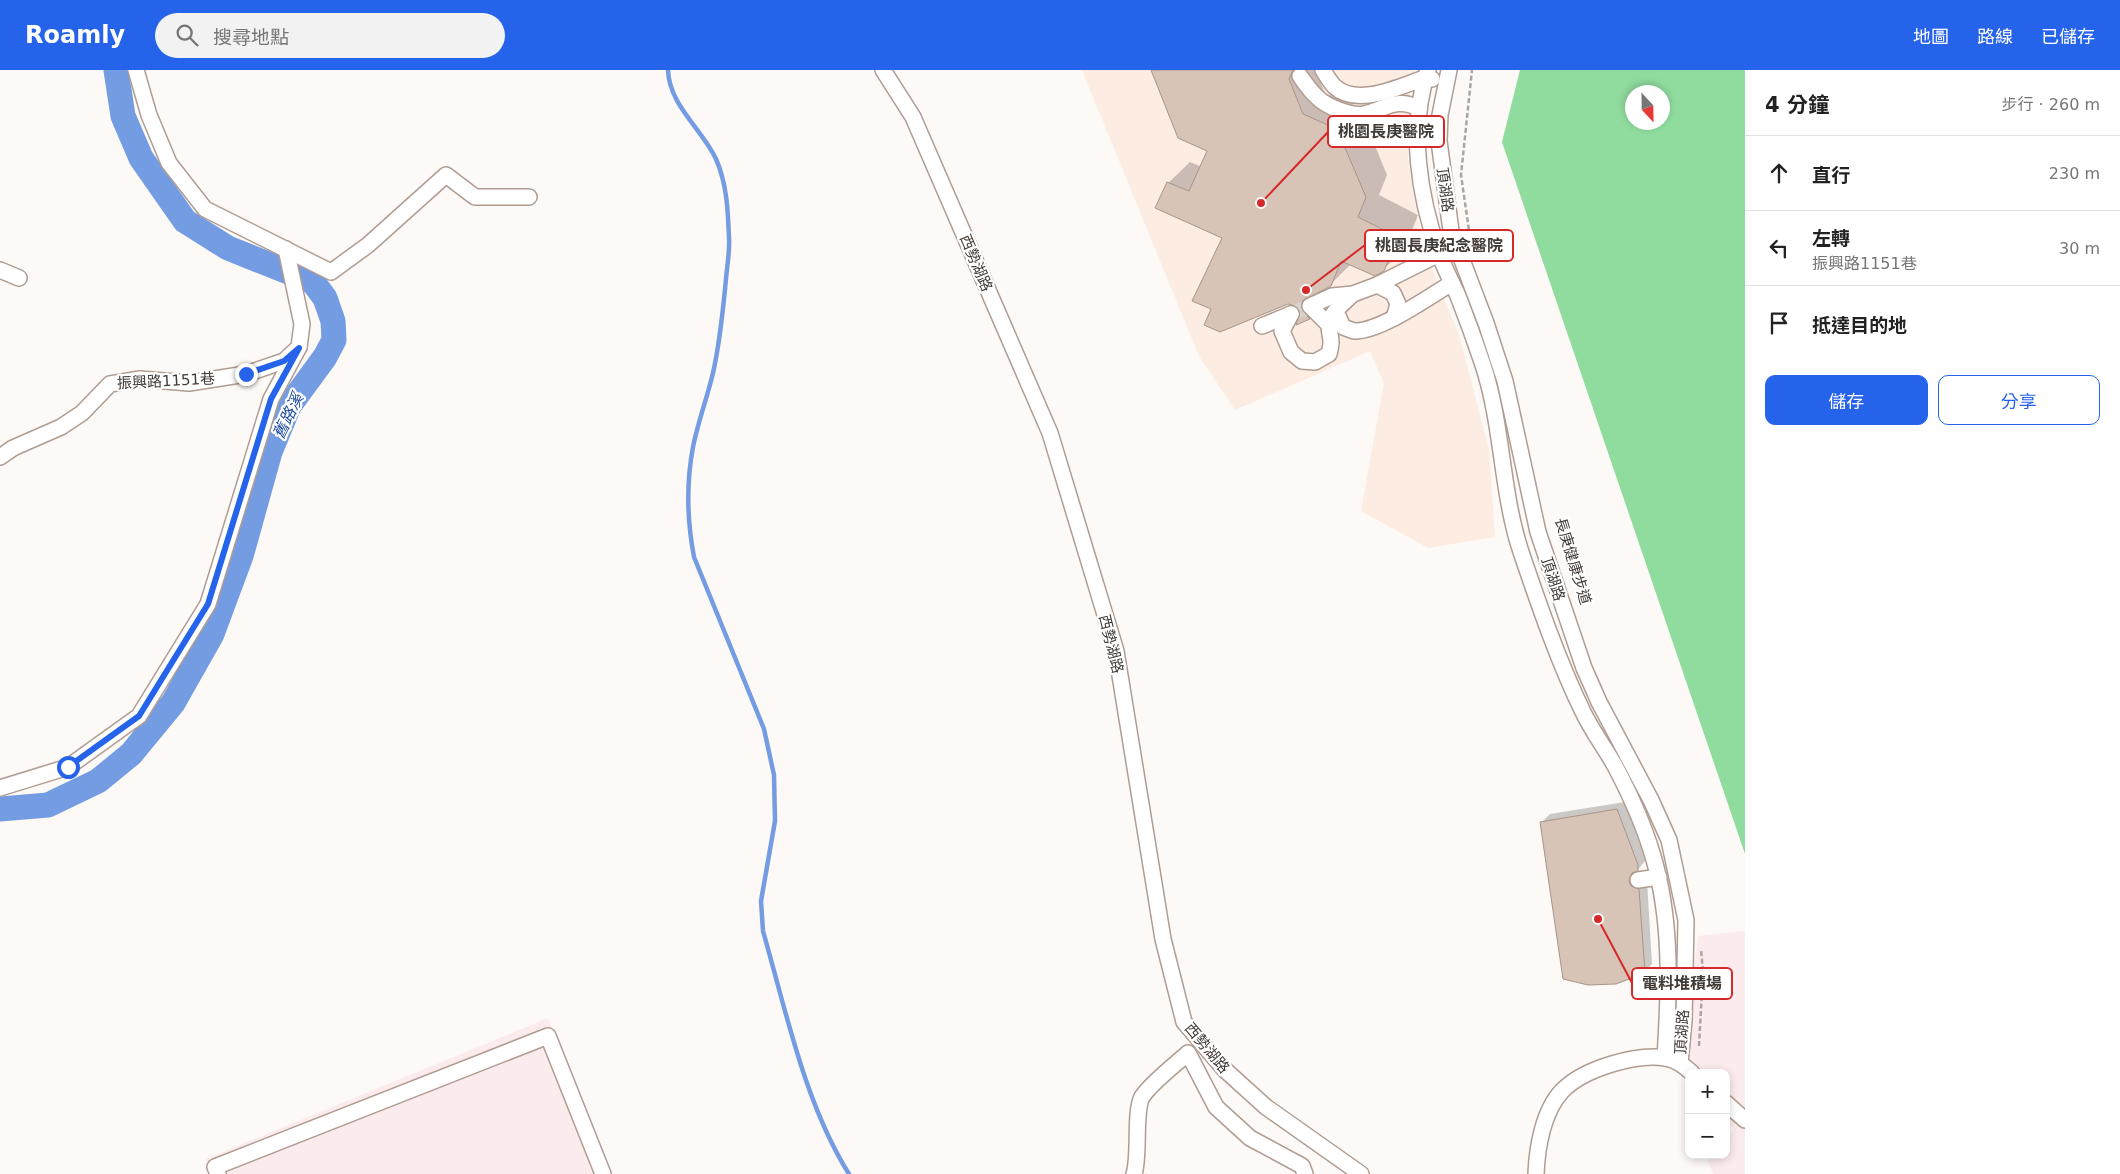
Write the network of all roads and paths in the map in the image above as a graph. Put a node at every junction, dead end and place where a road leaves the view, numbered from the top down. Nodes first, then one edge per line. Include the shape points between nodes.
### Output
1 (136, 70) edge
2 (883, 70) edge
3 (1322, 70) edge
4 (1472, 70) edge
5 (1426, 74) edge
6 (1300, 76) dead end
7 (1448, 76) edge
8 (1419, 108) junction
9 (529, 197) dead end
10 (1471, 241) dead end
11 (286, 249) junction
12 (1439, 254) junction
13 (0, 270) edge
14 (19, 278) dead end
15 (1452, 283) junction
16 (1377, 285) junction
17 (1353, 294) junction
18 (1394, 318) junction
19 (1334, 320) junction
20 (1262, 326) dead end
21 (299, 348) junction
22 (0, 457) edge
23 (0, 788) edge
24 (1659, 877) junction
25 (1638, 880) dead end
26 (1701, 945) dead end
27 (1699, 1046) dead end
28 (1665, 1058) junction
29 (1686, 1068) edge
30 (1730, 1107) edge
31 (1745, 1120) edge
32 (218, 1174) edge
33 (602, 1174) edge
34 (1134, 1174) edge
35 (1305, 1174) edge
36 (1360, 1174) edge
37 (1536, 1174) edge

1 - 11 street via 168,163 205,209
2 - 36 street, 西勢湖路 via 913,117 1050,433 1116,651 1163,939 1184,1022 1224,1069 1266,1107
3 - 5 street via 1335,87 1364,96
4 - 10 path via 1461,175
5 - 7 street
5 - 8 street, 頂湖路
6 - 8 street via 1318,99 1344,111 1362,115 1387,105 1406,102
7 - 29 street, 頂湖路 via 1440,115 1439,141 1451,230 1505,381 1538,532 1584,668 1669,840 1686,920
8 - 12 street, 頂湖路 via 1420,180
9 - 11 street via 475,197 446,175 368,245 331,272
11 - 21 street via 302,324
12 - 15 street, 頂湖路
12 - 16 street
13 - 14 street
15 - 18 street
15 - 24 street, 頂湖路 via 1490,387 1511,513 1521,551 1571,685 1643,824
16 - 17 street
16 - 18 street via 1393,293 1398,304
17 - 19 street via 1335,311
17 - 19 street via 1332,296 1310,306
18 - 19 street via 1354,331
19 - 20 street via 1329,354 1315,362 1302,362 1291,352 1282,330 1291,314
21 - 22 street, 振興路1151巷 via 284,361 246,374 188,383 140,380 110,384 82,413 61,428 13,448
21 - 23 street via 271,399 208,604 139,716 68,767
24 - 25 street
24 - 28 street, 頂湖路 via 1668,932
26 - 27 path via 1703,972
28 - 29 street
28 - 37 street via 1619,1061 1589,1073 1562,1091 1542,1134 1536,1156
30 - 31 street
32 - 33 street via 215,1167 548,1036
34 - 35 street via 1142,1097 1188,1053 1216,1108 1250,1138 1302,1166

